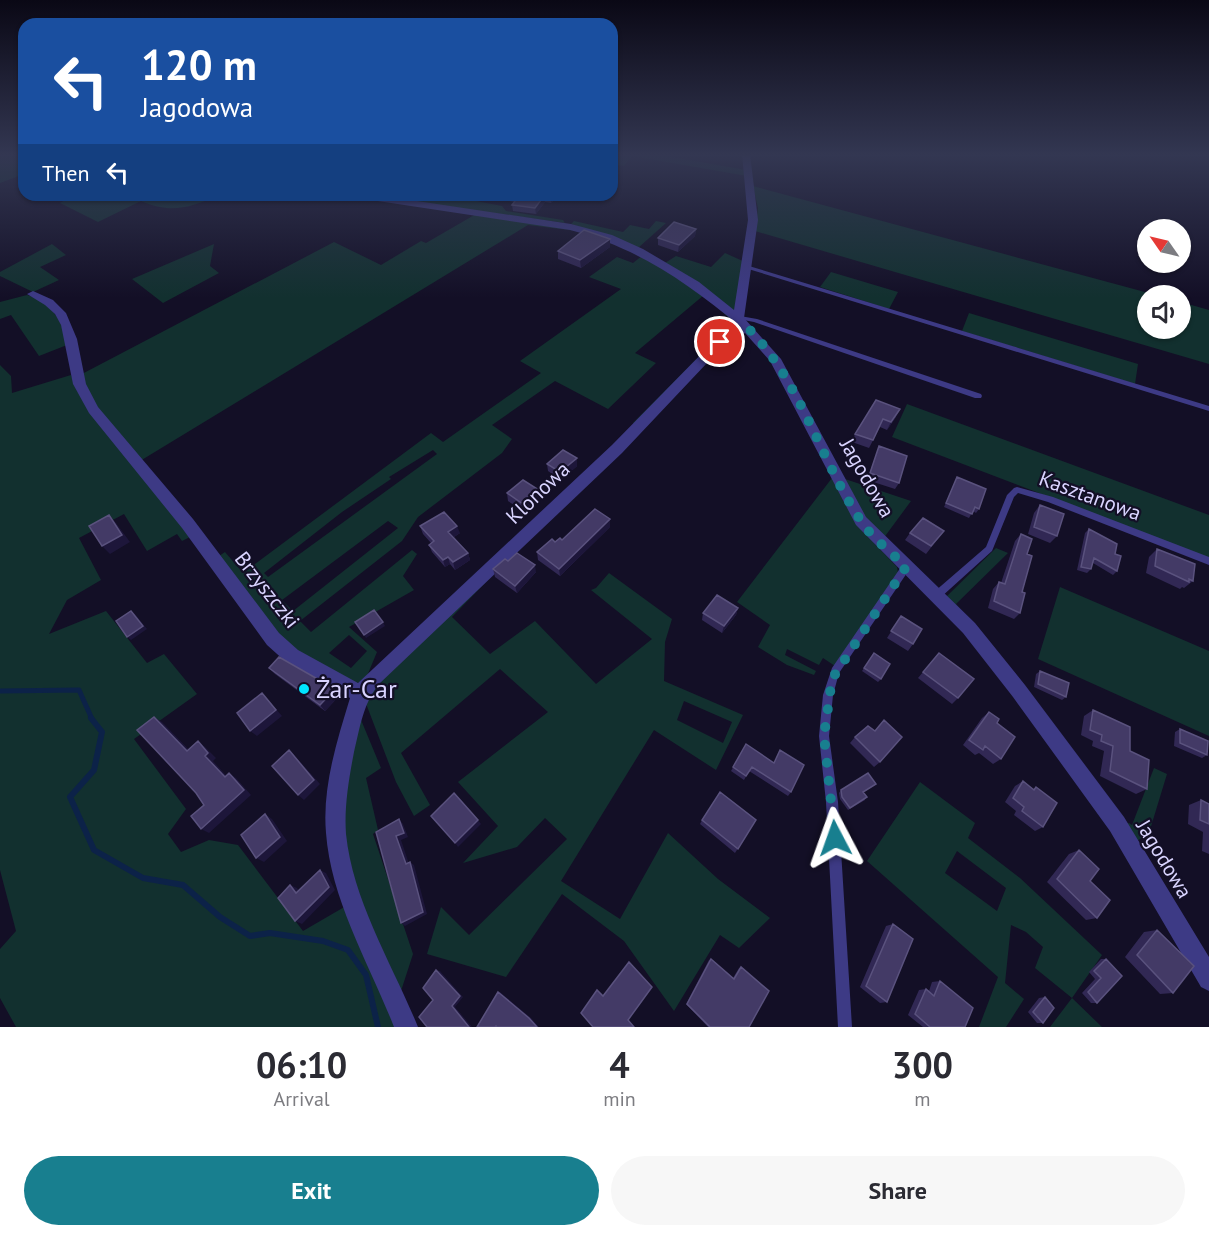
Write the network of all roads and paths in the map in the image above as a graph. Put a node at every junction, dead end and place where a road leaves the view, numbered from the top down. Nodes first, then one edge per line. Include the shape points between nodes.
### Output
1 (405, 202) edge
2 (751, 202) edge
3 (747, 267) junction
4 (33, 294) dead end
5 (742, 321) junction
6 (978, 396) dead end
7 (1209, 409) edge
8 (1209, 561) edge
9 (906, 567) junction
10 (937, 595) junction
11 (360, 694) junction
12 (1209, 979) edge
13 (406, 1027) edge
14 (845, 1027) edge

1 - 5 street, Jagodowa via 600,234 639,251 695,284
2 - 3 street via 753,220
3 - 5 street
3 - 7 lane
4 - 11 street, Brzyszczki via 58,310 68,323 78,384 90,406 157,484 273,639 292,656
5 - 6 lane via 755,320
5 - 9 street, Jagodowa via 775,359 861,521
5 - 11 street, Klonowa via 616,449
8 - 10 lane, Kasztanowa via 1050,499 1017,490 1011,495 990,549
9 - 10 street, Jagodowa
9 - 14 lane via 835,671 828,695 824,736 832,802
10 - 12 street, Jagodowa via 996,661 1100,799
11 - 13 street via 344,760 336,835 352,898

